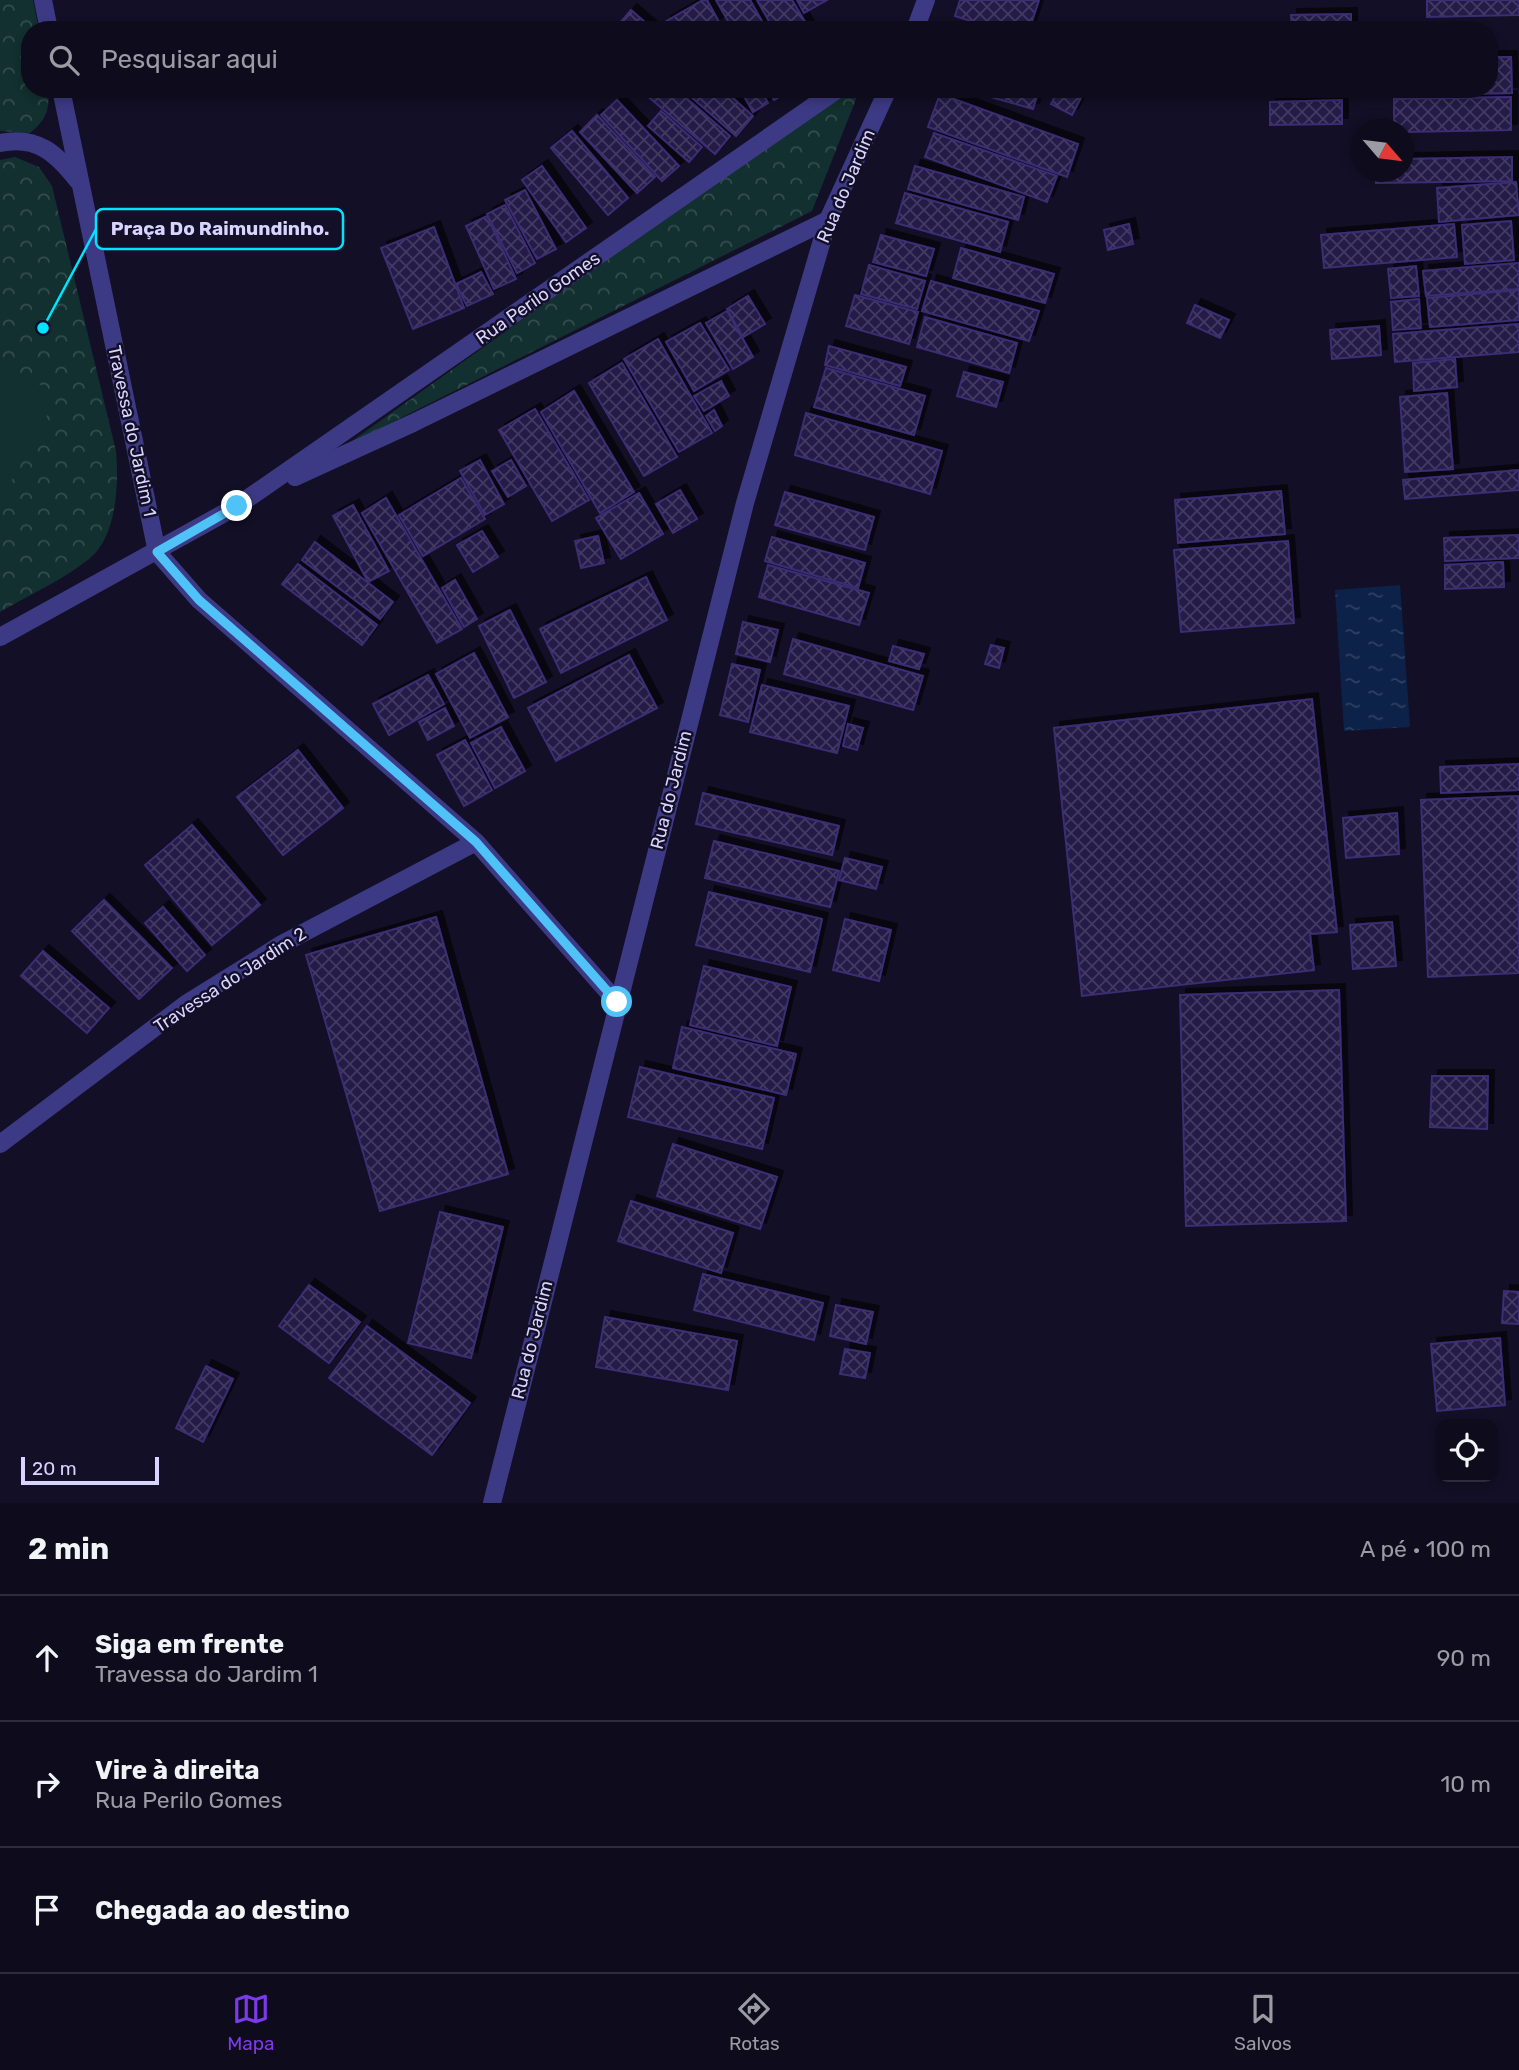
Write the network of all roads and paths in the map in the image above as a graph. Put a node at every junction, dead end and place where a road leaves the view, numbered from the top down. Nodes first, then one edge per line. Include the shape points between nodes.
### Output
1 (43, 0) edge
2 (926, 0) edge
3 (47, 21) edge
4 (918, 21) edge
5 (63, 98) edge
6 (825, 98) edge
7 (884, 98) edge
8 (0, 143) edge
9 (82, 186) junction
10 (828, 220) junction
11 (237, 506) junction
12 (157, 552) junction
13 (0, 637) edge
14 (476, 842) junction
15 (617, 1002) junction
16 (0, 1144) edge
17 (492, 1503) edge

1 - 3 street
2 - 4 street
5 - 9 street, Travessa do Jardim 1
6 - 11 street, Rua Perilo Gomes
7 - 10 street, Rua do Jardim
8 - 9 street via 24,141 45,147
9 - 12 street, Travessa do Jardim 1
10 - 11 street, Rua Perilo Gomes
10 - 15 street, Rua do Jardim via 745,503
11 - 12 street, Rua Perilo Gomes
12 - 13 street, Rua Perilo Gomes
12 - 14 street, Travessa do Jardim 1 via 199,600
14 - 15 street, Travessa do Jardim 1
14 - 16 street, Travessa do Jardim 2 via 282,943 196,997
15 - 17 street, Rua do Jardim

